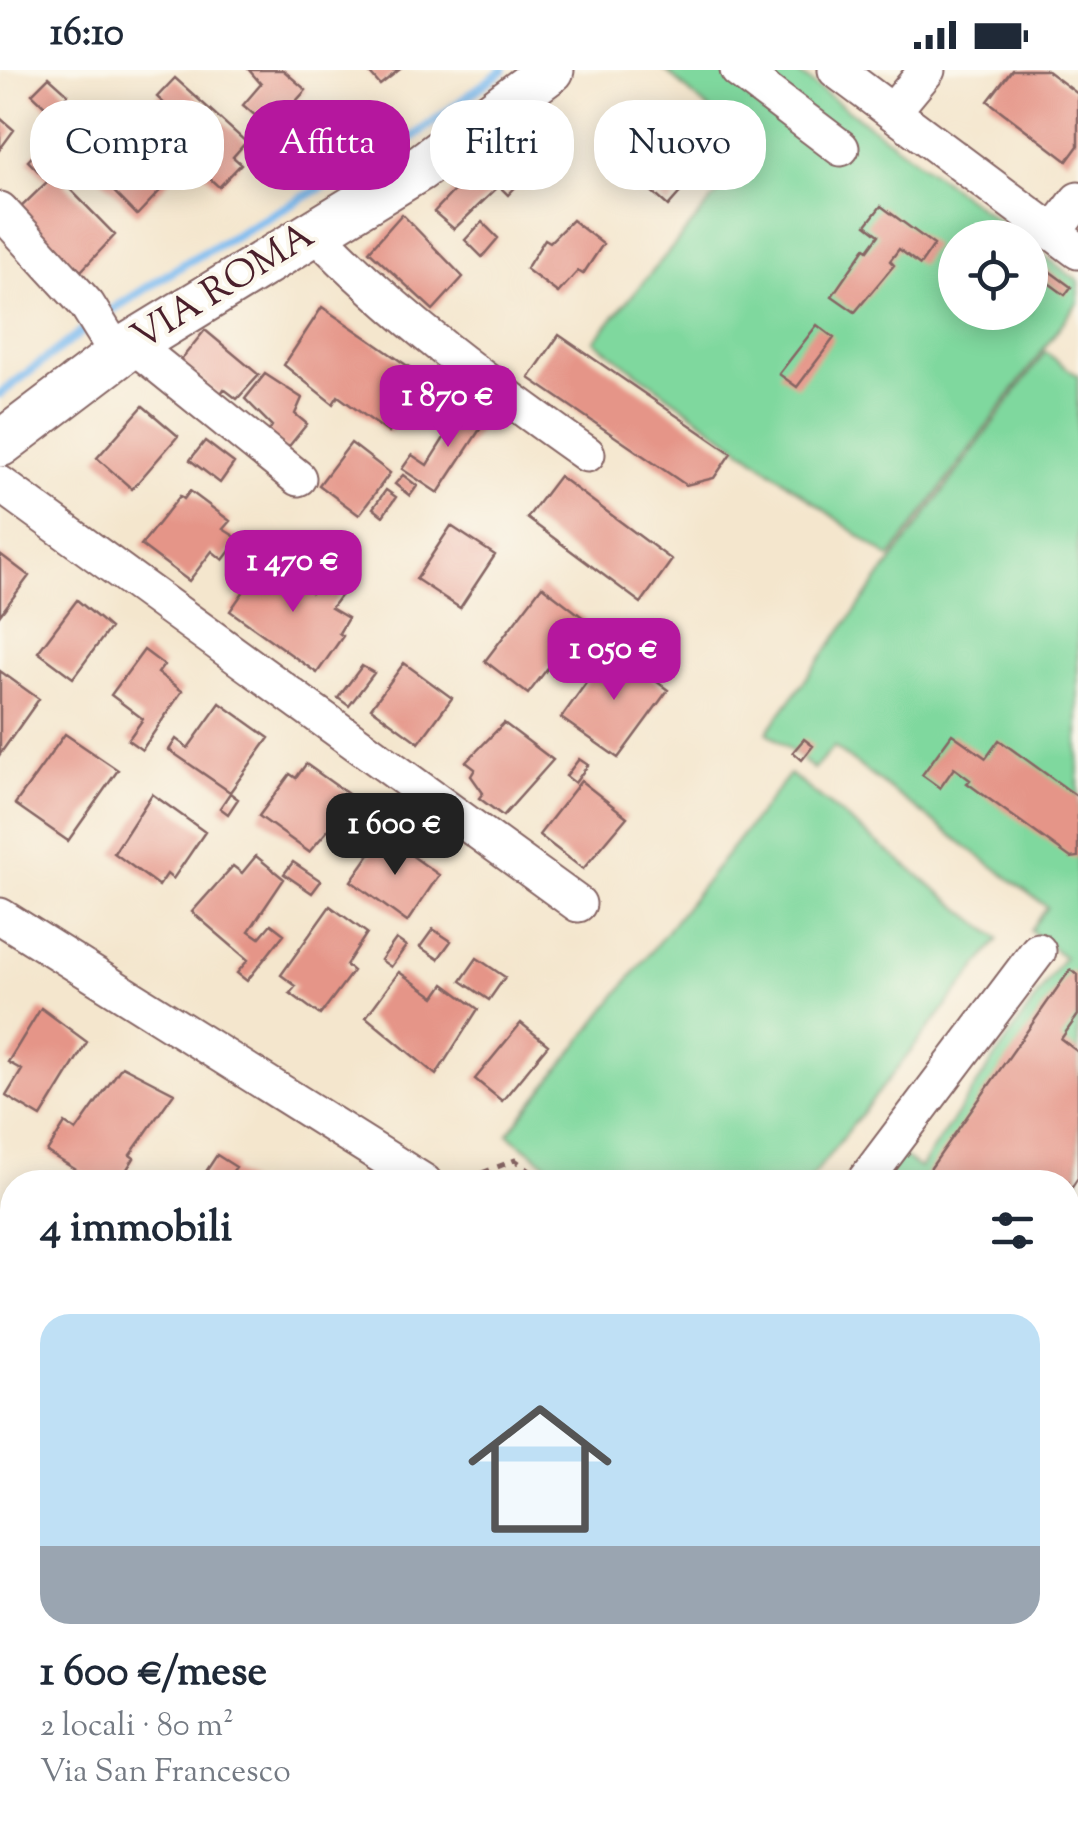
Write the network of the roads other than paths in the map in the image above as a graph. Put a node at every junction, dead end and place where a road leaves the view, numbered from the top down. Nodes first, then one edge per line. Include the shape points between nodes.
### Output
1 (552, 70) edge
2 (738, 70) edge
3 (836, 70) edge
4 (927, 70) edge
5 (893, 111) junction
6 (840, 148) dead end
7 (1078, 200) edge
8 (0, 210) edge
9 (314, 232) junction
10 (1065, 242) edge
11 (119, 345) junction
12 (0, 444) edge
13 (587, 454) dead end
14 (298, 478) dead end
15 (0, 484) edge
16 (578, 904) dead end
17 (0, 916) edge
18 (1038, 951) dead end
19 (405, 1170) edge
20 (873, 1170) edge

1 - 9 main road, VIA ROMA via 420,168
2 - 6 street
3 - 5 street
4 - 5 street
5 - 10 street
7 - 10 street
8 - 11 street
9 - 11 main road, VIA ROMA
9 - 13 street via 496,390
11 - 12 main road, VIA ROMA
11 - 14 street
15 - 16 street
17 - 19 street
18 - 20 street

